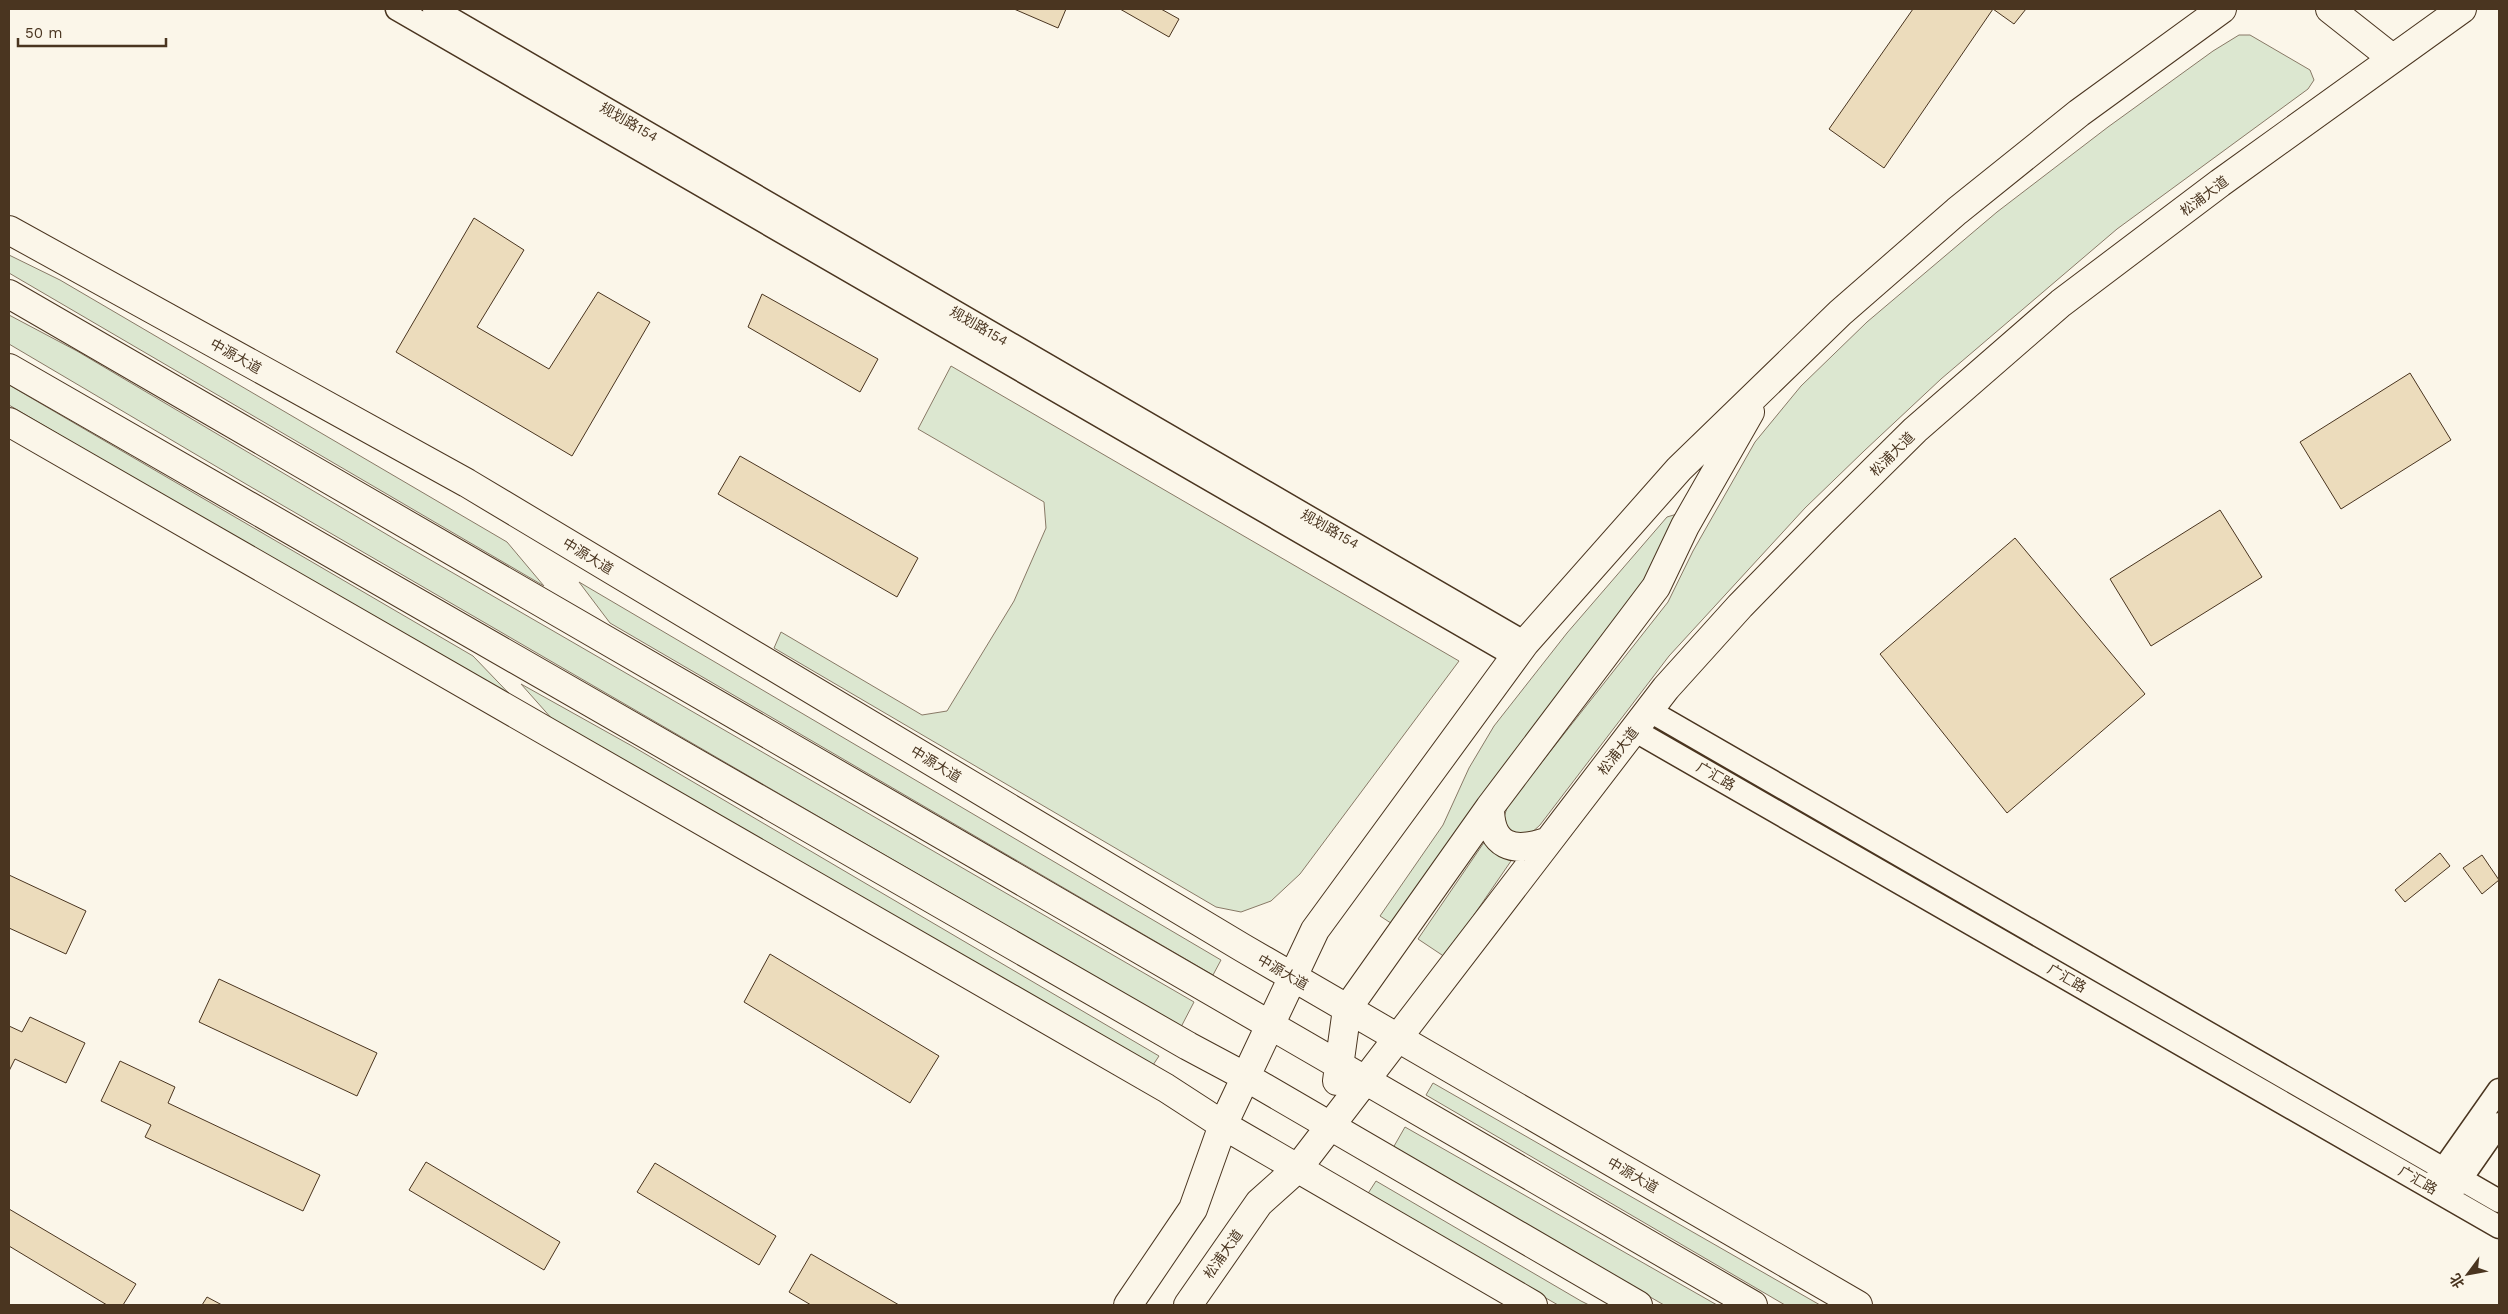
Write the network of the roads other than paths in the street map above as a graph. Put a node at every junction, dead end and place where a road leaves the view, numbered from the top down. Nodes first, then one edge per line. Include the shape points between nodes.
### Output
1 (397, 9) edge
2 (434, 9) edge
3 (2222, 9) edge
4 (2330, 9) edge
5 (2462, 9) edge
6 (2392, 58) junction
7 (9, 230) edge
8 (9, 294) edge
9 (9, 368) edge
10 (1766, 384) junction
11 (9, 422) edge
12 (1520, 650) junction
13 (1642, 720) junction
14 (1490, 807) junction
15 (1546, 842) junction
16 (1292, 977) junction
17 (1347, 1009) junction
18 (1270, 1025) junction
19 (1397, 1038) junction
20 (1339, 1065) junction
21 (1246, 1077) junction
22 (1365, 1081) junction
23 (2499, 1090) edge
24 (2499, 1124) edge
25 (1223, 1125) junction
26 (1330, 1126) junction
27 (1298, 1168) junction
28 (2452, 1174) junction
29 (2440, 1192) junction
30 (2499, 1202) edge
31 (2499, 1227) edge
32 (1128, 1305) edge
33 (1188, 1305) edge
34 (1533, 1305) edge
35 (1638, 1305) edge
36 (1753, 1305) edge
37 (1858, 1305) edge

1 - 12 street
2 - 12 street, 规划路154
3 - 10 highway via 2079,113 1957,211 1840,313
4 - 6 highway
5 - 6 highway, 松浦大道
6 - 13 highway, 松浦大道 via 2061,303 1915,430 1740,606 1666,688
7 - 16 highway, 中源大道 via 466,483
8 - 18 highway
9 - 21 highway
10 - 12 highway via 1679,469
10 - 14 highway via 1685,526 1656,587
11 - 25 highway via 1149,1078
12 - 16 highway via 1315,930
13 - 15 highway, 松浦大道
13 - 28 street, 广汇路
13 - 29 street, 广汇路
14 - 15 highway via 1493,833 1507,845 1525,848
14 - 17 highway
15 - 19 highway, 松浦大道
16 - 17 highway, 中源大道
16 - 18 highway
17 - 19 highway, 中源大道
17 - 20 highway
18 - 20 highway
18 - 21 highway
19 - 22 highway, 松浦大道
19 - 37 highway, 中源大道
20 - 22 highway
20 - 26 highway
21 - 25 highway
21 - 26 highway
22 - 26 highway, 松浦大道
22 - 36 highway
23 - 28 street
24 - 28 street
25 - 27 highway
25 - 32 highway via 1193,1209
26 - 27 highway, 松浦大道
26 - 35 highway
27 - 33 highway, 松浦大道 via 1259,1203
27 - 34 highway
28 - 29 street
28 - 30 street, 广汇路
29 - 31 street, 广汇路

